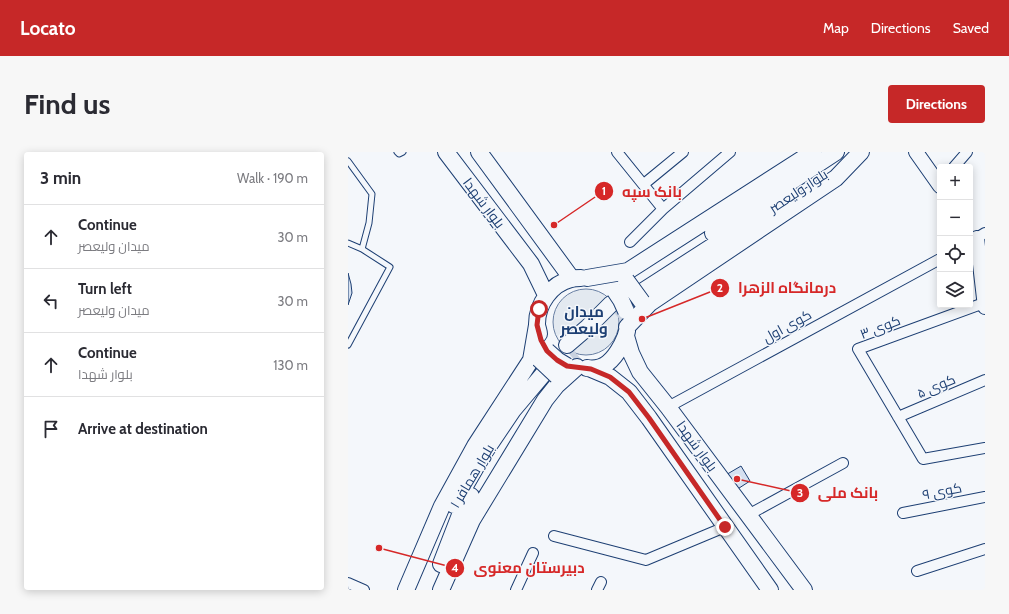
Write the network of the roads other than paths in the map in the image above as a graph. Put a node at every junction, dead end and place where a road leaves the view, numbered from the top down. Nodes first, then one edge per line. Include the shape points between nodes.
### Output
1 (397, 152) edge
2 (403, 152) edge
3 (446, 152) edge
4 (479, 152) edge
5 (617, 152) edge
6 (682, 152) edge
7 (730, 152) edge
8 (813, 152) edge
9 (836, 152) edge
10 (860, 152) edge
11 (916, 152) edge
12 (967, 152) edge
13 (348, 162) edge
14 (957, 164) edge
15 (937, 180) edge
16 (644, 184) junction
17 (663, 209) junction
18 (735, 225) junction
19 (977, 238) edge
20 (630, 242) dead end
21 (348, 243) edge
22 (362, 249) junction
23 (937, 261) edge
24 (579, 278) junction
25 (637, 289) junction
26 (546, 296) junction
27 (617, 305) junction
28 (985, 305) edge
29 (627, 332) junction
30 (348, 345) edge
31 (558, 365) junction
32 (985, 380) edge
33 (668, 407) junction
34 (898, 417) junction
35 (985, 448) edge
36 (843, 463) dead end
37 (985, 496) edge
38 (903, 512) dead end
39 (748, 515) junction
40 (725, 527) junction
41 (554, 536) dead end
42 (985, 550) edge
43 (533, 553) dead end
44 (917, 571) dead end
45 (348, 583) edge
46 (364, 590) edge
47 (406, 590) edge
48 (416, 590) edge
49 (432, 590) edge
50 (441, 590) edge
51 (516, 590) edge
52 (770, 590) edge
53 (804, 590) edge

1 - 2 lane
3 - 26 main road, بلوار شهدا via 531,264
4 - 24 main road, بلوار شهدا
5 - 16 street
6 - 16 street
7 - 17 street
8 - 25 main road
9 - 18 main road, بلوار ولیعصر
10 - 18 main road, بلوار ولیعصر
10 - 25 main road via 836,178
11 - 15 street
12 - 14 street
13 - 22 lane via 372,194 369,223
16 - 17 street
17 - 20 street
18 - 25 main road
19 - 28 street
21 - 22 lane
22 - 30 lane via 390,267
23 - 33 street, کوی اول
24 - 25 main road
24 - 26 main road via 557,285
24 - 27 main road via 601,281
25 - 29 main road
26 - 31 main road via 539,309 537,325 541,340
27 - 29 main road
27 - 31 main road, بلوار همافر ۱
28 - 34 street, کوی ۳ via 858,349
29 - 31 main road via 615,357 598,368
29 - 33 main road, بلوار شهدا via 631,353 640,372
31 - 40 main road, بلوار شهدا via 610,377 629,392
31 - 47 main road via 471,452 442,506
31 - 48 main road, بلوار همافر ۱ via 513,410 481,460 450,512
31 - 49 main road, بلوار همافر ۱ via 519,416 460,515
31 - 50 main road via 545,400 472,520
32 - 34 street, کوی ۵
33 - 39 main road, بلوار شهدا
34 - 35 street via 923,458
36 - 39 street
37 - 38 street, کوی ۹
39 - 53 main road, بلوار شهدا
40 - 41 street via 646,560
40 - 52 main road, بلوار شهدا
42 - 44 street
43 - 51 street
45 - 46 street

